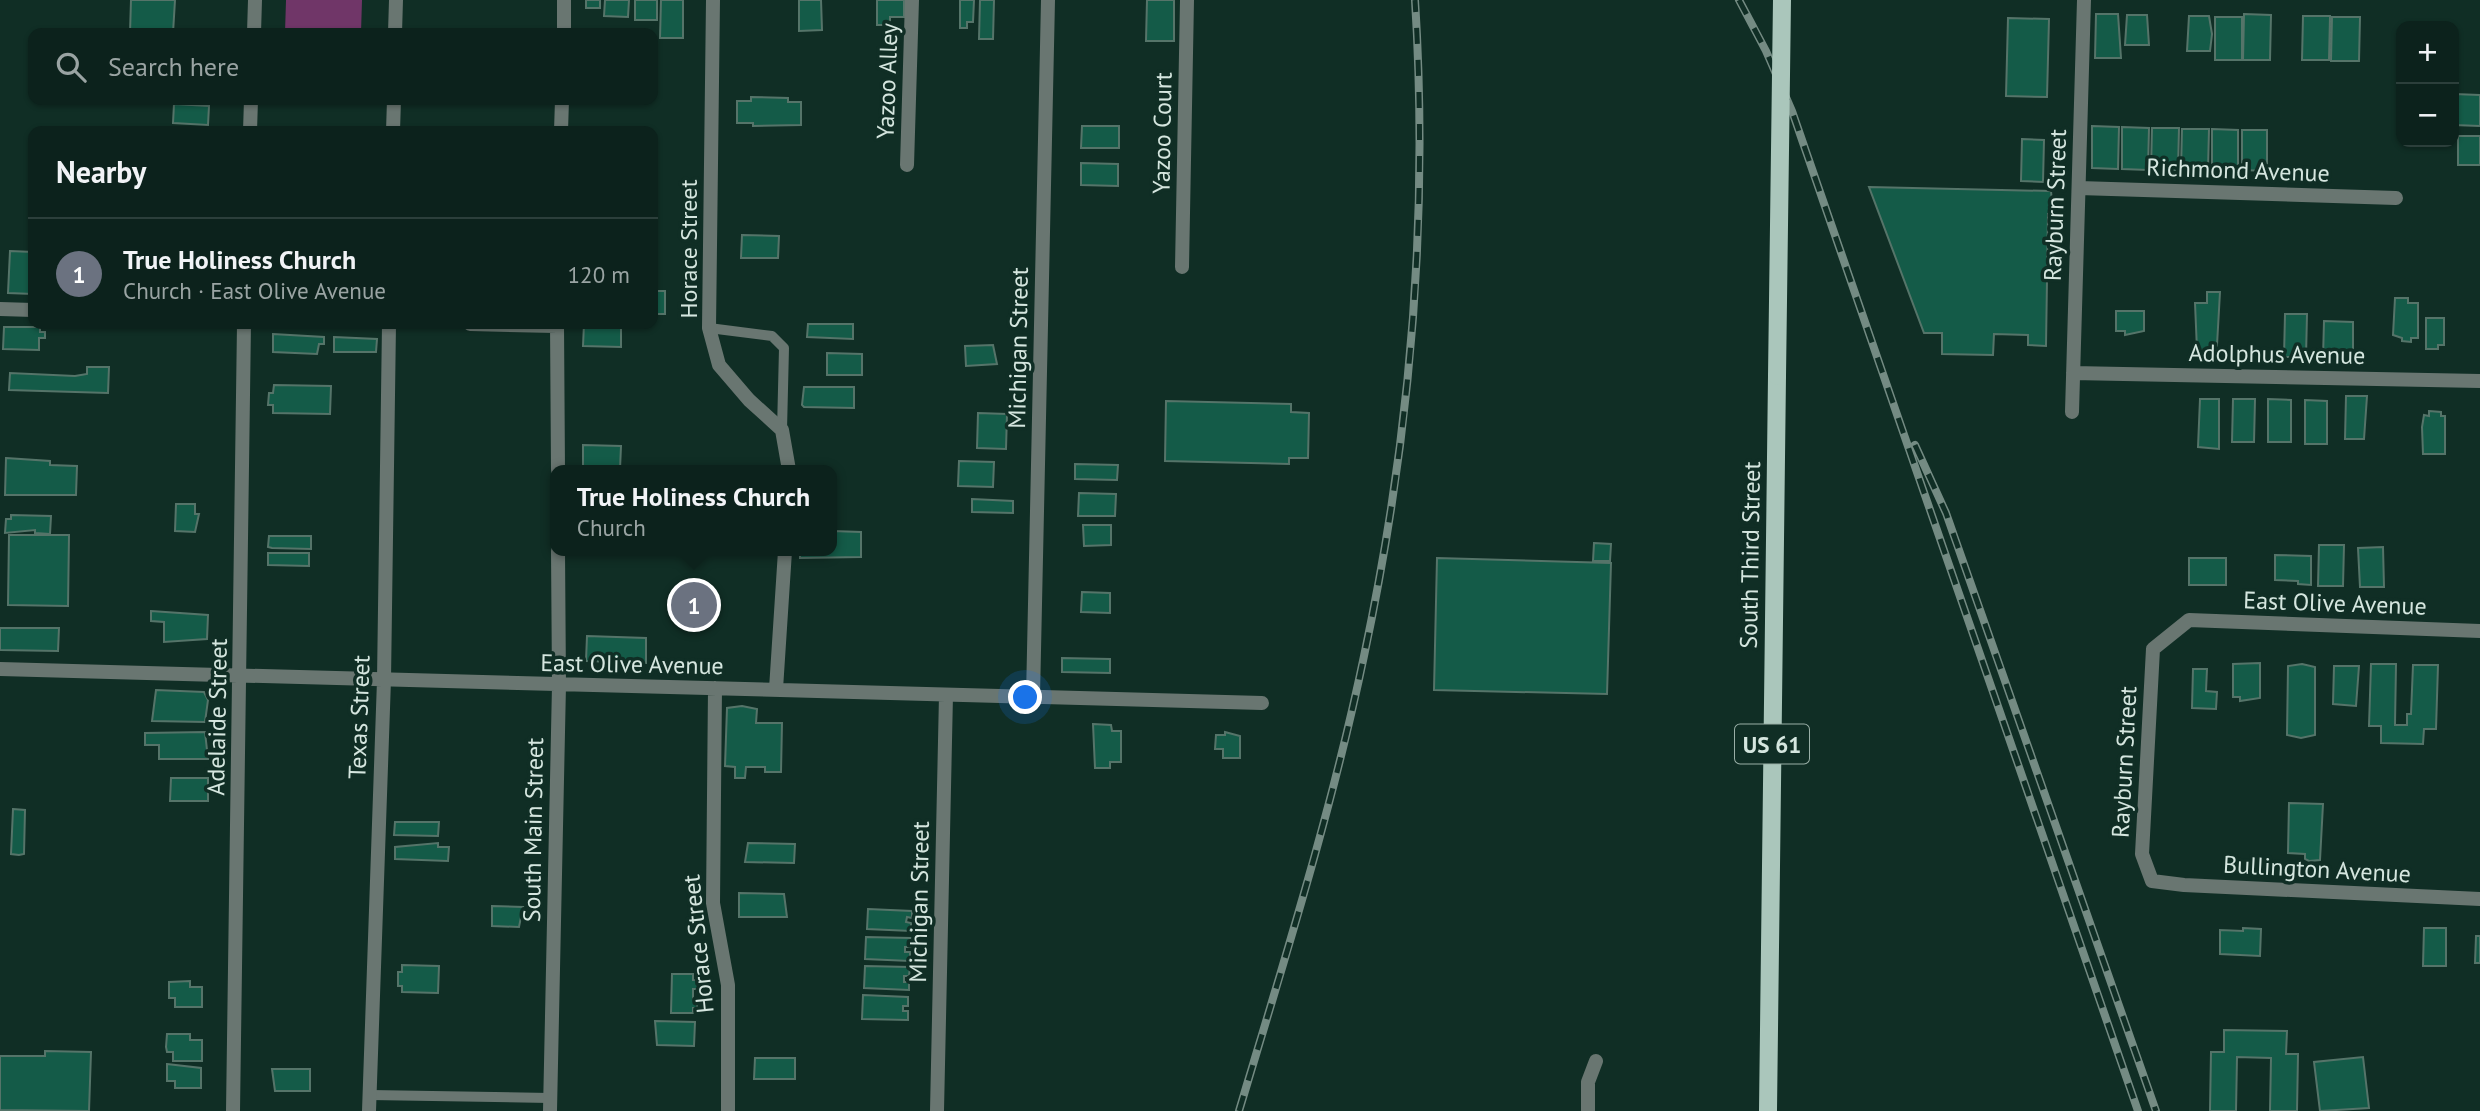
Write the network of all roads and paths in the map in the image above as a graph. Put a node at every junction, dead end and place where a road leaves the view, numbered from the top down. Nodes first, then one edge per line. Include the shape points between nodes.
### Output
1 (255, 0) edge
2 (396, 0) edge
3 (564, 0) edge
4 (713, 0) edge
5 (912, 0) edge
6 (1048, 0) edge
7 (1187, 0) edge
8 (1782, 0) edge
9 (2084, 0) edge
10 (254, 28) edge
11 (395, 28) edge
12 (564, 28) edge
13 (251, 105) edge
14 (394, 105) edge
15 (562, 105) edge
16 (250, 126) edge
17 (393, 126) edge
18 (561, 126) edge
19 (907, 164) dead end
20 (2079, 188) junction
21 (2396, 198) dead end
22 (1182, 267) dead end
23 (0, 309) edge
24 (28, 310) edge
25 (709, 328) junction
26 (244, 329) edge
27 (389, 329) edge
28 (557, 329) edge
29 (2073, 373) junction
30 (2480, 381) edge
31 (2072, 412) dead end
32 (782, 430) junction
33 (558, 465) edge
34 (788, 465) edge
35 (558, 556) edge
36 (785, 556) edge
37 (2189, 620) joint
38 (2480, 631) edge
39 (0, 669) edge
40 (240, 675) junction
41 (384, 680) junction
42 (559, 685) junction
43 (715, 688) junction
44 (776, 689) junction
45 (946, 695) junction
46 (1033, 697) junction
47 (1262, 703) dead end
48 (2152, 881) joint
49 (2480, 899) edge
50 (1596, 1061) dead end
51 (370, 1096) junction
52 (550, 1105) edge
53 (233, 1111) edge
54 (369, 1111) edge
55 (728, 1111) edge
56 (937, 1111) edge
57 (1588, 1111) edge
58 (1768, 1111) edge

1 - 10 street
2 - 11 street
3 - 12 street
4 - 25 street, Horace Street
5 - 19 street, Yazoo Alley
6 - 46 street, Michigan Street
7 - 22 street, Yazoo Court
8 - 58 main road, South Third Street / US 61, bridge
9 - 20 street, Rayburn Street
13 - 16 street
14 - 17 street
15 - 18 street
20 - 21 street, Richmond Avenue
20 - 29 street, Rayburn Street
23 - 24 street
25 - 32 street, Horace Street via 719,365
25 - 32 lane via 772,336 784,348
26 - 40 street, Adelaide Street
27 - 41 street, Texas Street
28 - 33 street
29 - 30 street, Adolphus Avenue
29 - 31 street, Rayburn Street
32 - 34 street
35 - 42 street, South Main Street
36 - 44 street
37 - 38 street, East Olive Avenue
37 - 48 street, Rayburn Street via 2153,649 2142,854
39 - 40 street, East Olive Avenue
40 - 41 street, East Olive Avenue
40 - 53 street, Adelaide Street
41 - 42 street, East Olive Avenue
41 - 51 street, Texas Street
42 - 43 street, East Olive Avenue
42 - 52 street, South Main Street
43 - 44 street, East Olive Avenue
43 - 55 street, Horace Street via 713,903 728,985
44 - 45 street, East Olive Avenue
45 - 46 street, East Olive Avenue
45 - 56 street, Michigan Street
46 - 47 street, East Olive Avenue
48 - 49 street, Bullington Avenue
50 - 57 street via 1588,1082
51 - 52 lane
51 - 54 street, Texas Street

